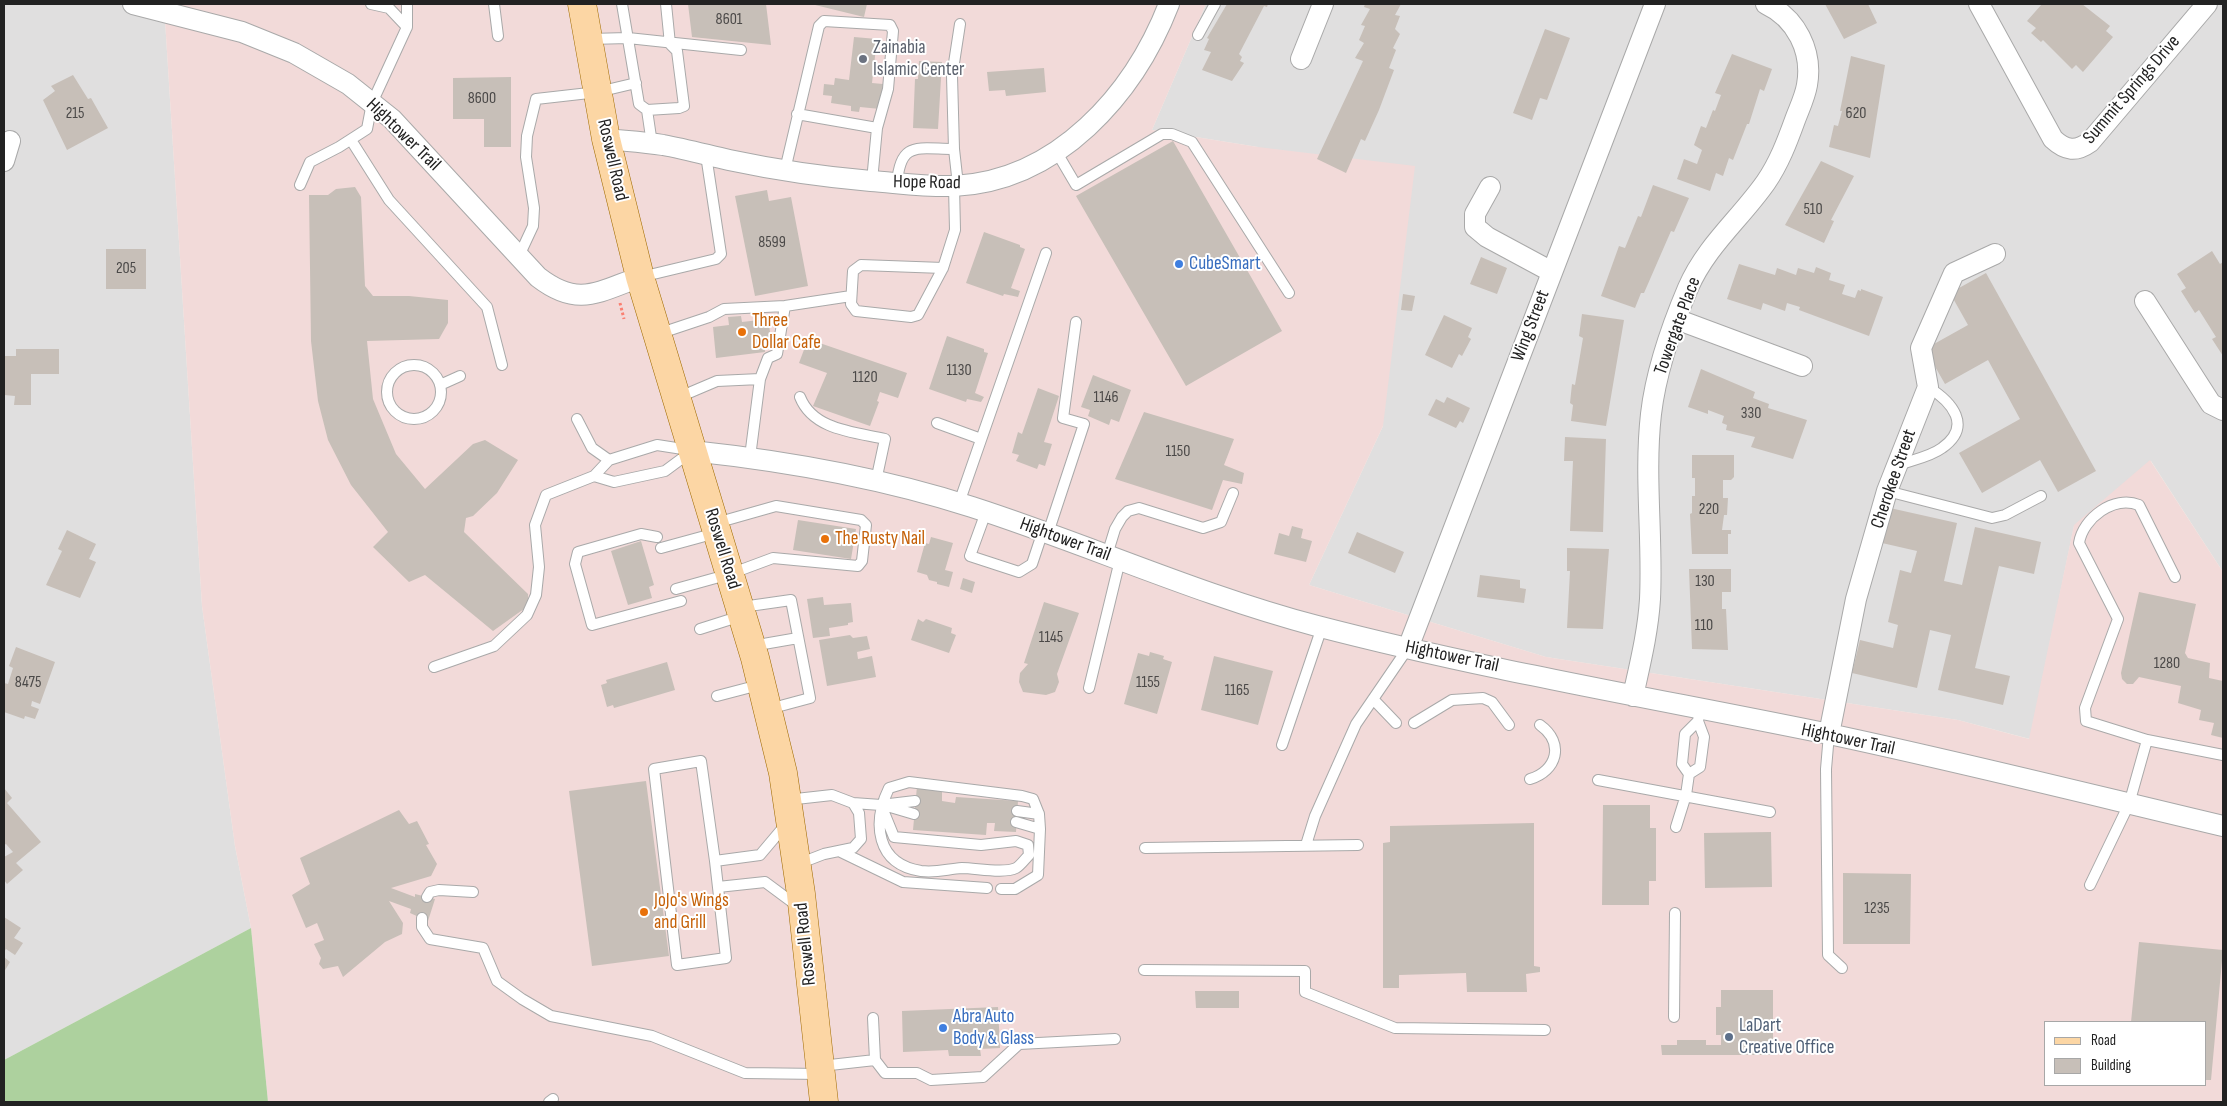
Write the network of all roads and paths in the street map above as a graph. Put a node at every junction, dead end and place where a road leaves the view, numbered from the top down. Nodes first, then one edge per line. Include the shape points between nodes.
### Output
1 (133, 4) edge
2 (371, 4) edge
3 (407, 4) edge
4 (494, 4) edge
5 (582, 4) edge
6 (622, 4) edge
7 (666, 4) edge
8 (1170, 4) edge
9 (1215, 4) edge
10 (1323, 4) edge
11 (1655, 4) edge
12 (1766, 4) edge
13 (1979, 4) edge
14 (2207, 4) edge
15 (960, 24) dead end
16 (407, 27) junction
17 (1198, 35) dead end
18 (498, 36) dead end
19 (628, 38) junction
20 (588, 39) junction
21 (670, 44) junction
22 (741, 50) dead end
23 (1301, 59) dead end
24 (636, 83) junction
25 (598, 92) junction
26 (372, 103) junction
27 (647, 110) junction
28 (797, 114) junction
29 (878, 128) junction
30 (606, 139) junction
31 (10, 140) dead end
32 (351, 140) junction
33 (652, 144) junction
34 (954, 149) junction
35 (1056, 151) junction
36 (706, 155) junction
37 (4, 161) edge
38 (785, 170) junction
39 (872, 181) junction
40 (896, 184) junction
41 (300, 185) dead end
42 (956, 186) junction
43 (1490, 186) dead end
44 (1046, 253) dead end
45 (1995, 254) dead end
46 (519, 256) junction
47 (943, 268) junction
48 (1552, 272) junction
49 (640, 277) junction
50 (1289, 292) dead end
51 (618, 297) dead end
52 (851, 300) junction
53 (2145, 301) dead end
54 (785, 306) junction
55 (624, 319) dead end
56 (1676, 319) junction
57 (1076, 322) dead end
58 (657, 334) junction
59 (502, 364) dead end
60 (1802, 366) dead end
61 (460, 376) dead end
62 (760, 379) junction
63 (440, 385) junction
64 (1928, 387) junction
65 (676, 398) junction
66 (800, 398) dead end
67 (2223, 410) edge
68 (577, 419) dead end
69 (937, 423) dead end
70 (981, 439) junction
71 (692, 451) junction
72 (750, 457) junction
73 (609, 460) junction
74 (1897, 465) junction
75 (594, 476) junction
76 (876, 481) junction
77 (1887, 490) junction
78 (1233, 493) dead end
79 (2041, 496) dead end
80 (959, 503) junction
81 (986, 512) junction
82 (716, 528) junction
83 (1045, 532) junction
84 (657, 537) dead end
85 (661, 548) dead end
86 (1113, 557) junction
87 (730, 574) junction
88 (2175, 578) dead end
89 (676, 589) dead end
90 (681, 602) dead end
91 (741, 612) junction
92 (1322, 627) junction
93 (700, 629) dead end
94 (798, 638) junction
95 (752, 646) junction
96 (1408, 648) junction
97 (434, 667) dead end
98 (1089, 688) dead end
99 (717, 696) dead end
100 (765, 696) junction
101 (1633, 696) junction
102 (1373, 699) junction
103 (1699, 715) junction
104 (1396, 723) dead end
105 (1414, 723) dead end
106 (1509, 725) dead end
107 (1540, 725) dead end
108 (1829, 734) junction
109 (2147, 740) junction
110 (1282, 744) dead end
111 (2223, 755) edge
112 (1689, 774) junction
113 (1530, 779) dead end
114 (1598, 780) dead end
115 (1686, 795) junction
116 (915, 801) dead end
117 (853, 803) junction
118 (2130, 804) junction
119 (881, 805) junction
120 (789, 809) junction
121 (1017, 811) dead end
122 (1770, 812) dead end
123 (914, 814) dead end
124 (1039, 814) junction
125 (1016, 822) dead end
126 (2223, 826) edge
127 (1676, 827) dead end
128 (1040, 830) junction
129 (1306, 845) junction
130 (1358, 845) dead end
131 (1145, 848) dead end
132 (841, 852) junction
133 (1034, 855) junction
134 (715, 861) junction
135 (797, 865) junction
136 (2090, 885) dead end
137 (718, 887) junction
138 (986, 888) dead end
139 (1001, 889) dead end
140 (473, 892) dead end
141 (427, 897) dead end
142 (803, 911) junction
143 (1675, 913) dead end
144 (422, 918) dead end
145 (1842, 968) dead end
146 (1144, 970) dead end
147 (1674, 1017) dead end
148 (873, 1018) dead end
149 (1545, 1030) dead end
150 (1115, 1039) dead end
151 (875, 1060) junction
152 (820, 1070) junction
153 (824, 1102) edge

1 - 26 street, Hightower Trail via 242,32 294,53 348,84
2 - 16 lane via 389,8
3 - 16 lane
4 - 18 lane
5 - 20 main road, Roswell Road
6 - 19 lane
7 - 21 lane
8 - 35 street, Hope Road via 1160,29 1133,76 1103,112
9 - 17 lane
10 - 23 street
11 - 48 street, Wing Street
12 - 56 street, Towergate Place via 1779,10 1798,31 1808,58 1807,85 1784,150 1766,182 1709,250 1689,286
13 - 14 street, Summit Springs Drive via 2053,139 2071,150 2090,142
15 - 34 lane via 952,76
16 - 26 lane
19 - 20 lane
19 - 21 lane
19 - 24 lane
20 - 25 main road, Roswell Road
21 - 22 lane
21 - 27 lane via 677,51 684,106
24 - 25 lane
24 - 27 lane via 639,104
25 - 30 main road, Roswell Road
25 - 46 lane via 536,99 527,136 526,157 534,208 533,226
26 - 32 lane via 367,129
26 - 46 street, Hightower Trail via 392,120
27 - 33 lane
28 - 29 lane
28 - 29 lane via 818,26 824,21 890,25 893,31 888,89
28 - 38 lane
29 - 39 lane
30 - 33 street, Hope Road
30 - 49 main road, Roswell Road
31 - 37 street
32 - 41 lane via 310,162
32 - 59 lane via 389,200 486,307
33 - 36 street, Hope Road
34 - 40 lane via 915,149 903,156 898,165
34 - 42 lane
35 - 42 street, Hope Road via 1019,171 989,181
35 - 50 lane via 1076,185 1162,134 1172,134 1192,142
36 - 38 street, Hope Road
36 - 49 lane via 720,254 716,259
38 - 39 street, Hope Road
39 - 40 street, Hope Road
40 - 42 street, Hope Road
42 - 47 lane via 956,230
43 - 48 street via 1475,214 1475,227 1487,237
44 - 70 lane
45 - 64 street via 1954,274 1921,348
46 - 49 street, Hightower Trail via 548,285 569,295 590,295
47 - 52 lane via 861,265 853,271
47 - 52 lane via 918,314 911,317 856,311
48 - 96 street, Wing Street
49 - 58 main road, Roswell Road
51 - 55 path
52 - 54 lane
53 - 67 street via 2211,404
54 - 58 lane via 724,309
54 - 62 lane via 777,354 768,358
56 - 60 street
56 - 101 street, Towergate Place via 1660,369 1651,414 1650,599 1644,648
57 - 83 lane via 1063,418 1084,424
58 - 65 main road, Roswell Road
61 - 63 lane
62 - 65 lane via 717,381
62 - 72 lane
63 - 63 lane via 423,367 406,366 392,376 388,400 398,415 416,419 425,417 438,404
64 - 74 street, Cherokee Street
64 - 74 lane via 1952,406 1957,416 1957,429 1942,449
65 - 71 main road, Roswell Road
66 - 76 lane via 815,419 885,439
68 - 73 lane via 592,448
69 - 70 lane
70 - 80 lane
71 - 72 street, Hightower Trail
71 - 73 lane via 657,445
71 - 75 lane via 665,471 614,482
71 - 82 main road, Roswell Road
72 - 76 street, Hightower Trail
73 - 75 lane
74 - 77 street, Cherokee Street
75 - 97 lane via 546,495 535,526 539,566 536,594 526,615 494,646
76 - 80 street, Hightower Trail
77 - 79 lane via 1992,518 2005,515
77 - 108 street, Cherokee Street via 1856,599
78 - 86 lane via 1221,522 1211,527 1203,528 1139,508 1128,511 1115,529
80 - 81 street, Hightower Trail
81 - 83 street, Hightower Trail
81 - 83 lane via 970,556 1019,572 1032,564
82 - 85 lane
82 - 87 main road, Roswell Road
82 - 87 lane via 776,506 861,520 866,525 862,561 858,566 773,558
83 - 86 street, Hightower Trail
84 - 90 lane via 641,534 578,552 575,564 592,625
86 - 92 street, Hightower Trail via 1223,598
86 - 98 lane
87 - 89 lane
87 - 91 main road, Roswell Road
88 - 109 lane via 2139,505 2129,501 2116,504 2089,520 2081,531 2079,542 2118,619 2085,708 2086,721
91 - 93 lane
91 - 94 lane via 791,600
91 - 95 main road, Roswell Road
92 - 96 street, Hightower Trail
92 - 110 lane
94 - 95 lane
94 - 100 lane via 810,698
95 - 100 main road, Roswell Road
96 - 101 street, Hightower Trail
96 - 102 lane
99 - 100 lane
100 - 120 main road, Roswell Road
101 - 103 street, Hightower Trail
102 - 104 lane
102 - 129 lane via 1356,724 1315,816
103 - 108 street, Hightower Trail
103 - 112 lane via 1704,737 1700,767
103 - 112 lane via 1685,734 1682,764
105 - 106 lane via 1452,700 1483,698 1492,702
107 - 113 lane via 1549,732 1555,745 1553,761 1544,775
108 - 118 street, Hightower Trail
108 - 145 lane via 1826,769 1828,955
109 - 111 lane
109 - 118 lane
112 - 115 lane
114 - 115 lane
115 - 122 lane
115 - 127 lane
116 - 119 lane
117 - 119 lane
117 - 120 lane via 832,795
117 - 132 lane via 859,813 861,839 853,848
118 - 126 street, Hightower Trail
118 - 136 lane
119 - 123 lane
119 - 124 lane via 888,788 909,782 1022,796 1033,799
119 - 133 lane via 894,837 981,845 1016,841 1028,845
119 - 133 lane via 880,837 888,856 906,867 944,872 957,868 1004,870 1016,868
120 - 134 lane via 760,855
120 - 135 main road, Roswell Road
121 - 124 lane
124 - 128 lane
125 - 128 lane
128 - 133 lane
129 - 130 lane
129 - 131 lane
132 - 135 lane via 824,854
132 - 138 lane via 902,882
133 - 139 lane via 1038,875 1015,889
134 - 137 lane
134 - 137 lane via 701,761 654,769 677,965 726,958
135 - 142 main road, Roswell Road
137 - 142 lane via 765,882
140 - 141 lane via 439,890 430,892
142 - 152 main road, Roswell Road
143 - 147 lane
144 - 152 lane via 422,928 430,939 483,948 497,981 551,1016 652,1036 745,1073
146 - 149 lane via 1305,971 1305,992 1395,1028
148 - 151 lane
150 - 151 lane via 1019,1044 983,1077 931,1080 917,1073 885,1072
151 - 152 lane
152 - 153 main road, Roswell Road

